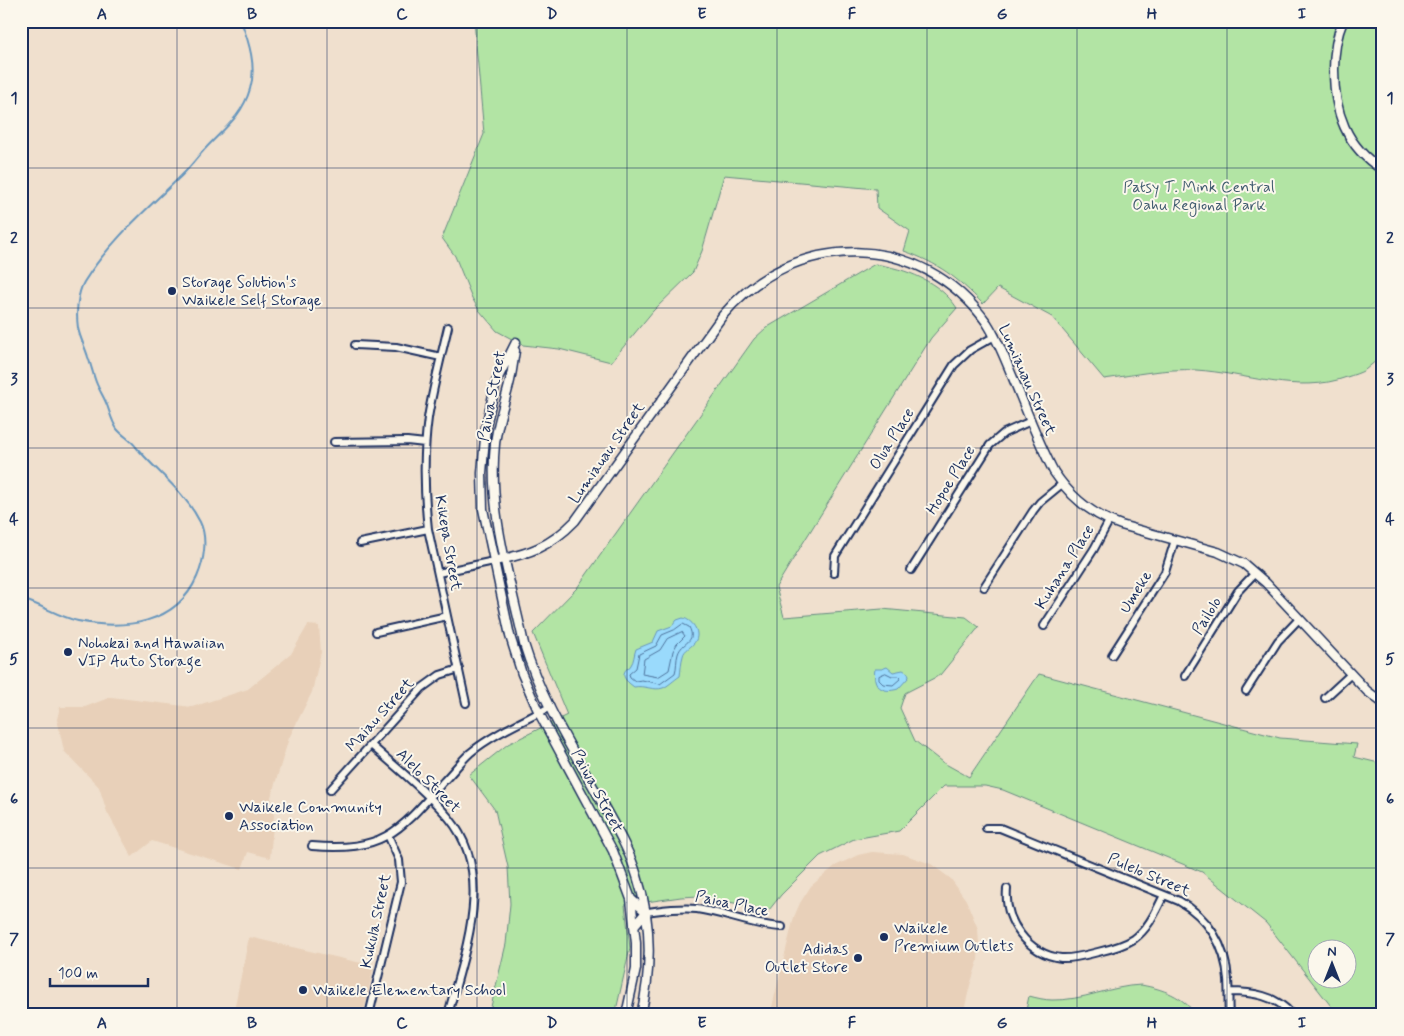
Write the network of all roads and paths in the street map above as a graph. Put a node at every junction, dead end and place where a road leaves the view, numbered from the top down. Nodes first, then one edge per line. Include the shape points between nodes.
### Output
1 (1343, 21) edge
2 (1383, 170) edge
3 (448, 327) dead end
4 (994, 336) junction
5 (355, 345) dead end
6 (441, 357) junction
7 (1031, 421) junction
8 (334, 442) dead end
9 (425, 443) junction
10 (1062, 484) junction
11 (1109, 521) junction
12 (428, 529) junction
13 (1175, 540) junction
14 (360, 543) dead end
15 (505, 558) junction
16 (494, 561) junction
17 (911, 570) dead end
18 (438, 572) junction
19 (1255, 572) junction
20 (834, 573) dead end
21 (984, 587) dead end
22 (447, 616) junction
23 (1299, 619) junction
24 (1044, 626) dead end
25 (376, 632) dead end
26 (1112, 655) dead end
27 (459, 670) junction
28 (1351, 674) junction
29 (1185, 676) dead end
30 (1246, 691) dead end
31 (1325, 698) dead end
32 (466, 703) dead end
33 (1383, 703) edge
34 (550, 708) junction
35 (539, 713) junction
36 (371, 745) junction
37 (330, 790) dead end
38 (429, 798) junction
39 (986, 828) dead end
40 (388, 835) junction
41 (312, 846) dead end
42 (1007, 890) dead end
43 (1164, 895) junction
44 (630, 899) junction
45 (646, 912) junction
46 (634, 926) junction
47 (782, 927) dead end
48 (1229, 992) junction
49 (369, 1015) edge
50 (448, 1015) edge
51 (626, 1015) edge
52 (641, 1015) edge
53 (1229, 1015) edge
54 (1292, 1015) edge

1 - 2 street via 1335,48 1334,93 1344,125 1360,152
3 - 6 street, Kikepa Street
4 - 7 street, Lumiauau Street
4 - 15 street, Lumiauau Street via 976,310 953,288 927,270 905,261 871,253 838,252 807,258 775,271 746,290 722,315 575,521 549,544
4 - 20 street, Olua Place via 970,350 954,365 835,556
5 - 6 street via 396,346
6 - 9 street, Kikepa Street
7 - 10 street, Lumiauau Street
7 - 17 street, Hopoe Place via 1004,433 984,452
8 - 9 street
9 - 12 street, Kikepa Street
10 - 11 street, Lumiauau Street via 1081,504
10 - 21 street via 1033,511
11 - 13 street, Lumiauau Street
11 - 24 street, Kuhana Place
12 - 14 street
12 - 18 street, Kikepa Street
13 - 19 street, Lumiauau Street via 1229,556
13 - 26 street, Umeke via 1165,572
15 - 16 street, Lumiauau Street
15 - 16 street, Paiwa Street via 497,519 494,463 516,342 496,382 483,447 483,509
15 - 34 street, Paiwa Street via 526,650
16 - 18 street, Lumiauau Street
16 - 35 street, Paiwa Street via 516,656
18 - 22 street, Kikepa Street
19 - 23 street, Lumiauau Street
19 - 29 street, Pailolo via 1238,591
22 - 25 street
22 - 27 street, Kikepa Street
23 - 28 street, Lumiauau Street
23 - 30 street via 1278,641
27 - 32 street, Kikepa Street
27 - 36 street, Maiau Street via 440,675 426,684
28 - 31 street
28 - 33 street, Lumiauau Street
34 - 35 street
34 - 45 street, Paiwa Street via 620,835 637,875
35 - 38 street via 479,746
35 - 44 street, Paiwa Street via 613,851
36 - 37 street, Maiau Street
36 - 38 street, Alelo Street
38 - 40 street via 406,823
38 - 50 street, Alelo Street via 450,819 458,833 469,857 474,885 472,917
39 - 43 street, Pulelo Street via 1000,828
40 - 41 street via 347,847
40 - 49 street, Kukula Street via 399,860 401,882
42 - 43 street via 1006,902 1023,937 1045,954 1062,958 1115,948 1133,940 1147,926
43 - 48 street, Pulelo Street via 1191,908 1208,924 1222,949
44 - 45 street
44 - 46 street, Paiwa Street
45 - 46 street
45 - 47 street, Paioa Place via 695,909
45 - 52 street, Paiwa Street via 649,974
46 - 51 street, Paiwa Street via 636,969
48 - 53 street, Pulelo Street
48 - 54 street via 1262,995 1282,1005

